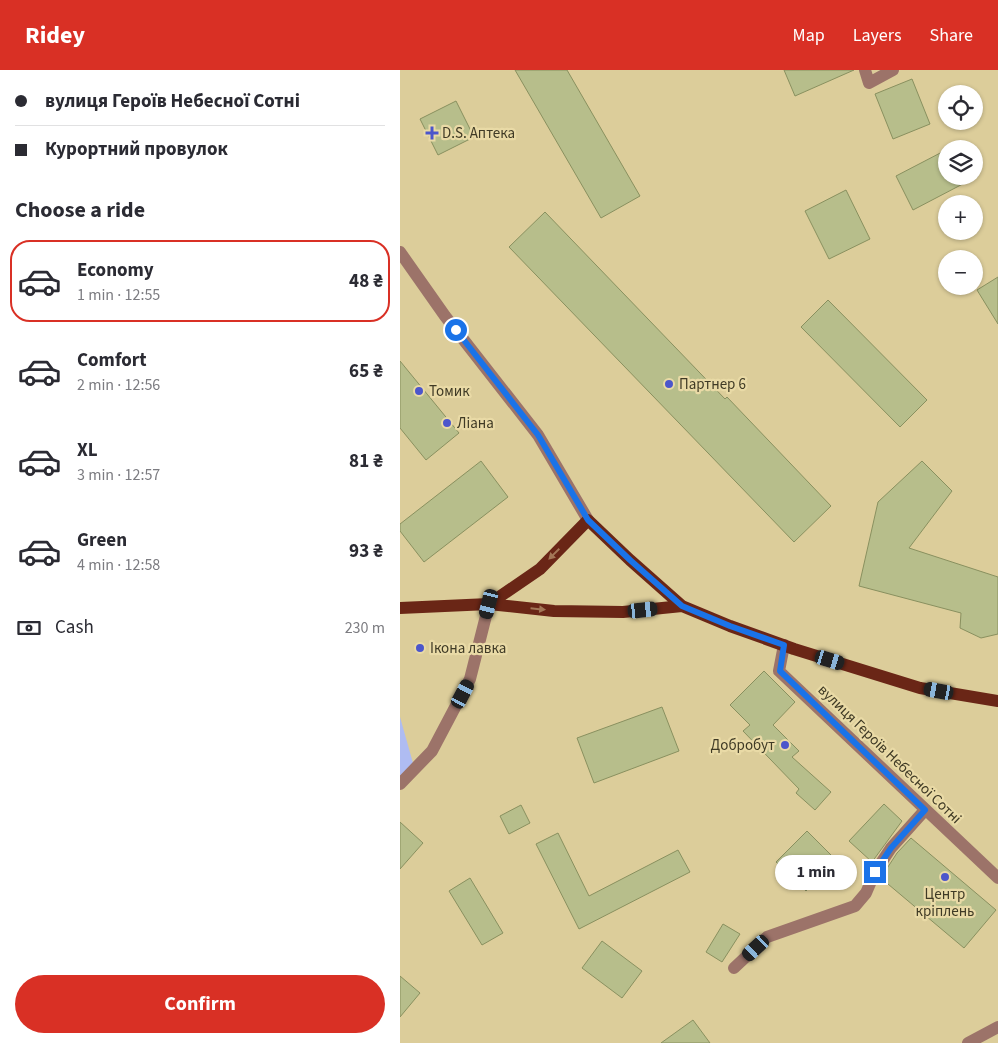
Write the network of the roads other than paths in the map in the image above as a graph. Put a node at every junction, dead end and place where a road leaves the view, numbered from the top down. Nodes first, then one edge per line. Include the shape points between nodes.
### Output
1 (864, 70) edge
2 (893, 70) edge
3 (400, 252) edge
4 (588, 520) junction
5 (489, 604) junction
6 (682, 606) junction
7 (400, 608) edge
8 (784, 645) junction
9 (998, 701) edge
10 (400, 784) edge
11 (925, 810) junction
12 (998, 878) edge
13 (734, 968) dead end
14 (998, 1028) edge
15 (968, 1043) edge

1 - 2 street via 869,83
3 - 4 street, вулиця Героїв Небесної Сотні via 445,316 538,435
4 -> 5 main road via 540,569
4 - 6 main road, вулиця Героїв Небесної Сотні
5 -> 6 main road via 554,611 623,612
5 - 7 main road
5 - 10 street via 470,679 432,751
6 - 8 main road, вулиця Героїв Небесної Сотні
8 - 9 main road, вулиця Героїв Небесної Сотні via 920,688
8 - 11 street, вулиця Героїв Небесної Сотні via 780,671
11 - 12 street, вулиця Героїв Небесної Сотні
11 - 13 street via 891,848 856,906 767,938
14 - 15 street

